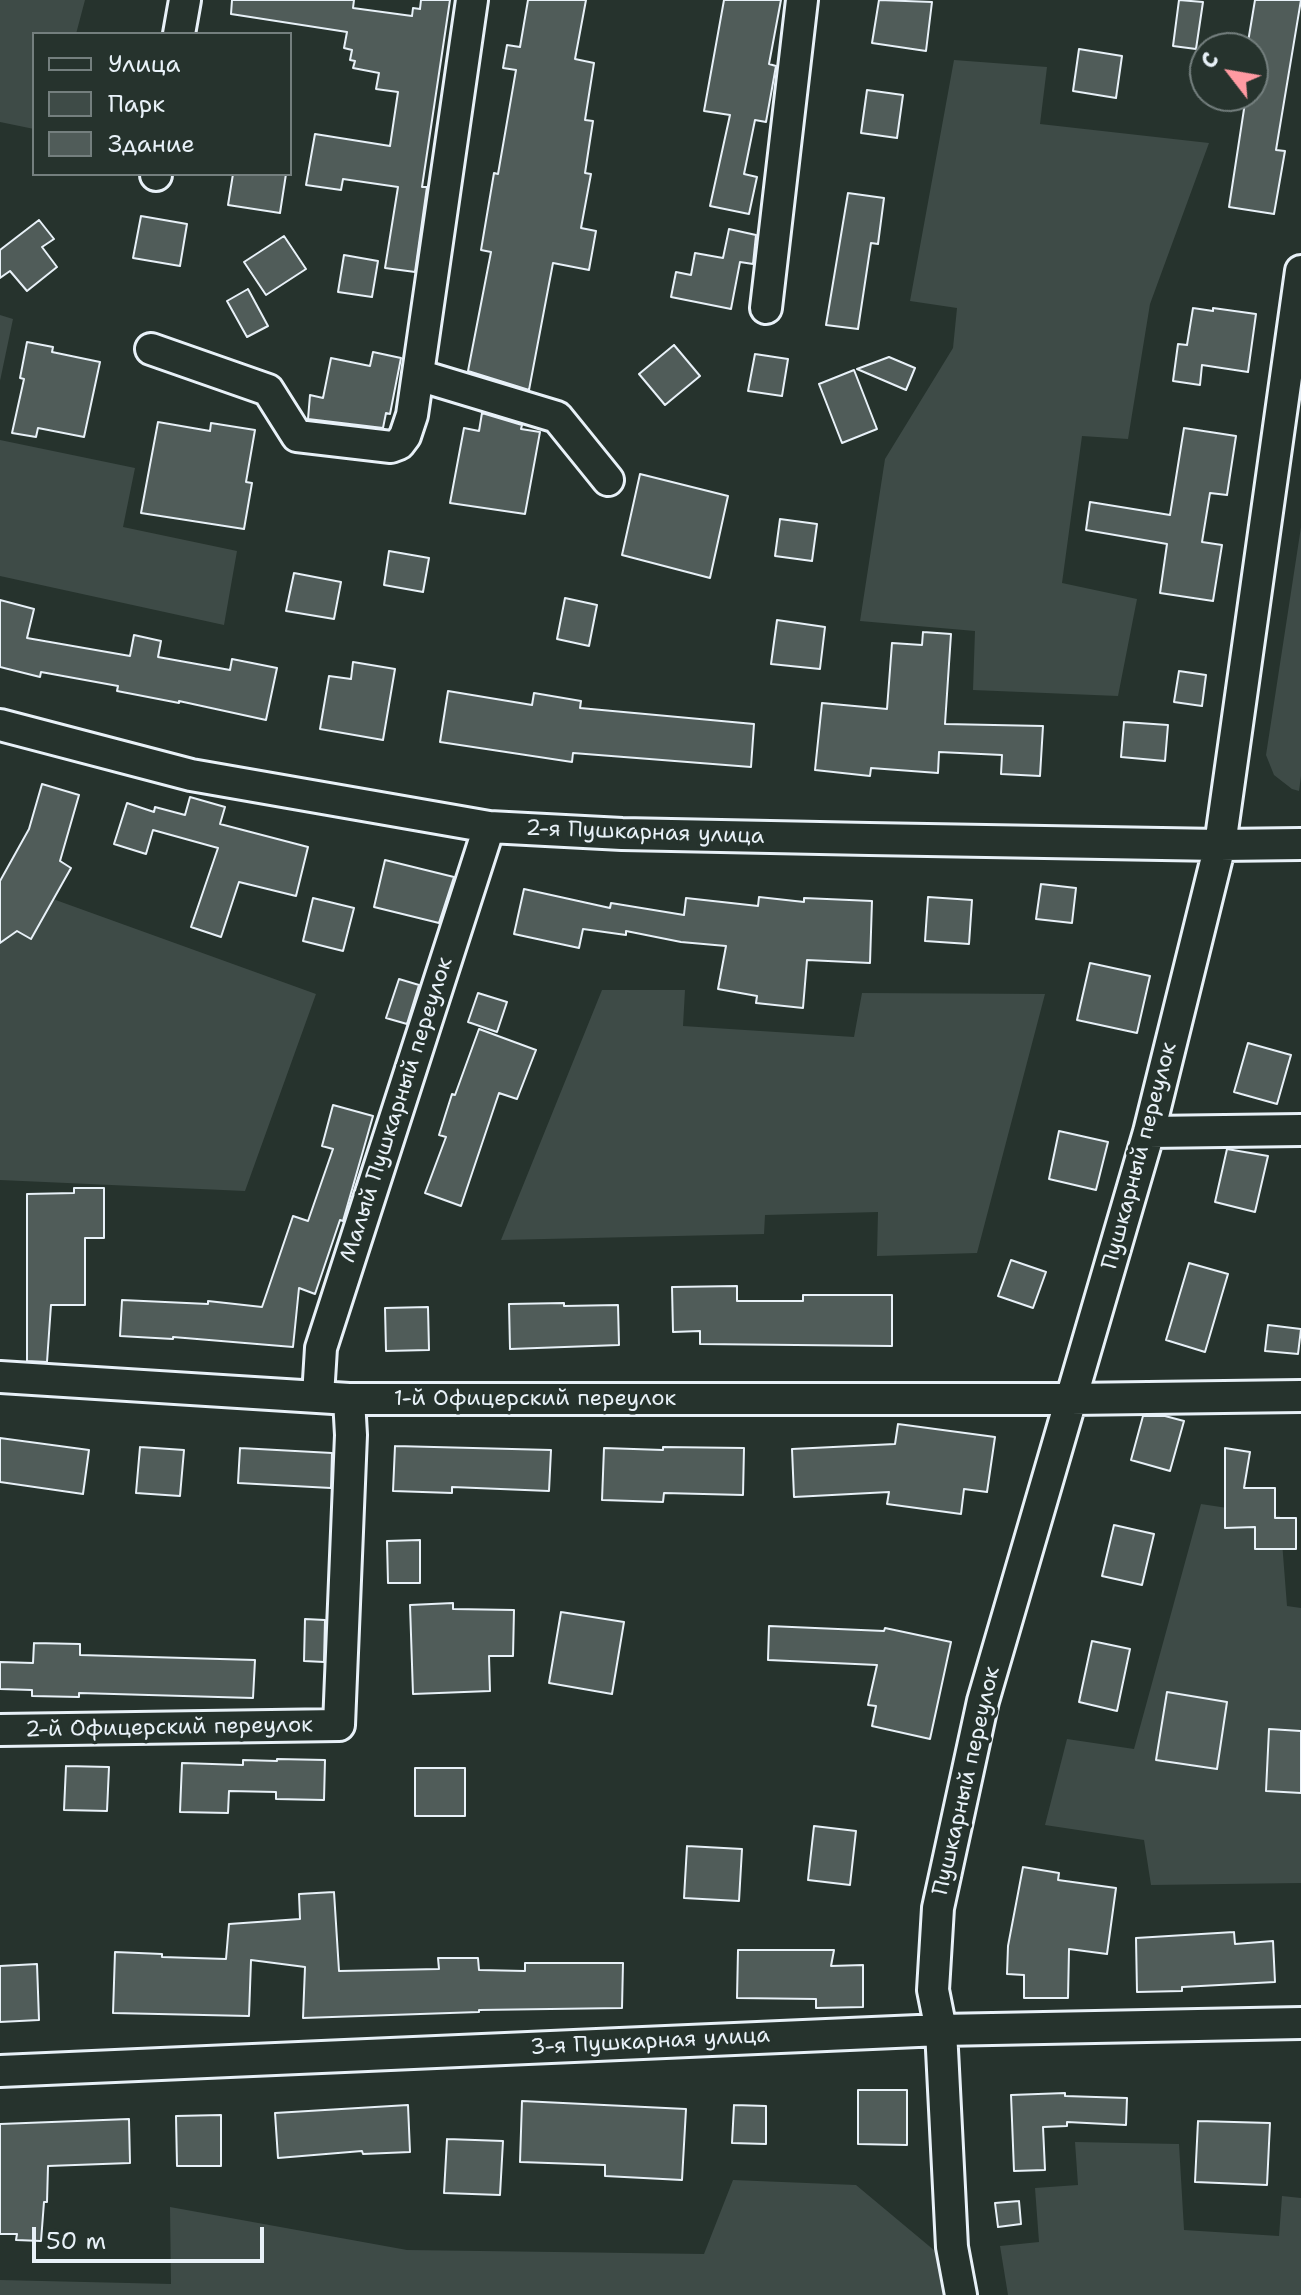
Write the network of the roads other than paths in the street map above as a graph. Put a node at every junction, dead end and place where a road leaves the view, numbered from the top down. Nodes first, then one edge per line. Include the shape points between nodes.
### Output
1 (185, 0) edge
2 (472, 0) edge
3 (802, 0) edge
4 (179, 32) edge
5 (1301, 271) edge
6 (766, 308) dead end
7 (151, 349) dead end
8 (418, 375) junction
9 (608, 480) dead end
10 (0, 725) edge
11 (489, 827) junction
12 (1301, 844) edge
13 (1220, 845) junction
14 (1301, 1130) edge
15 (1149, 1132) junction
16 (0, 1377) edge
17 (318, 1396) junction
18 (1301, 1396) edge
19 (349, 1399) junction
20 (1071, 1399) junction
21 (0, 1730) edge
22 (1301, 2023) edge
23 (941, 2030) junction
24 (0, 2071) edge
25 (961, 2295) edge

1 - 4 street
2 - 8 street
3 - 6 street
5 - 13 street, Пушкарный переулок
7 - 8 street via 268,390 297,436 391,447 405,436
8 - 9 street via 557,417
10 - 11 street, 2-я Пушкарная улица via 191,775
11 - 13 street, 2-я Пушкарная улица
11 - 17 street, Малый Пушкарный переулок via 321,1348
12 - 13 street, 2-я Пушкарная улица
13 - 15 street, Пушкарный переулок
14 - 15 street
15 - 20 street, Пушкарный переулок
16 - 17 street, 1-й Офицерский переулок
17 - 19 street, 1-й Офицерский переулок
18 - 20 street, 1-й Офицерский переулок
19 - 20 street, 1-й Офицерский переулок
19 - 21 street, 2-й Офицерский переулок via 339,1725
20 - 23 street, Пушкарный переулок via 983,1701 938,1908 933,1990
22 - 23 street, 3-я Пушкарная улица
23 - 24 street, 3-я Пушкарная улица
23 - 25 street, Пушкарный переулок via 952,2247

